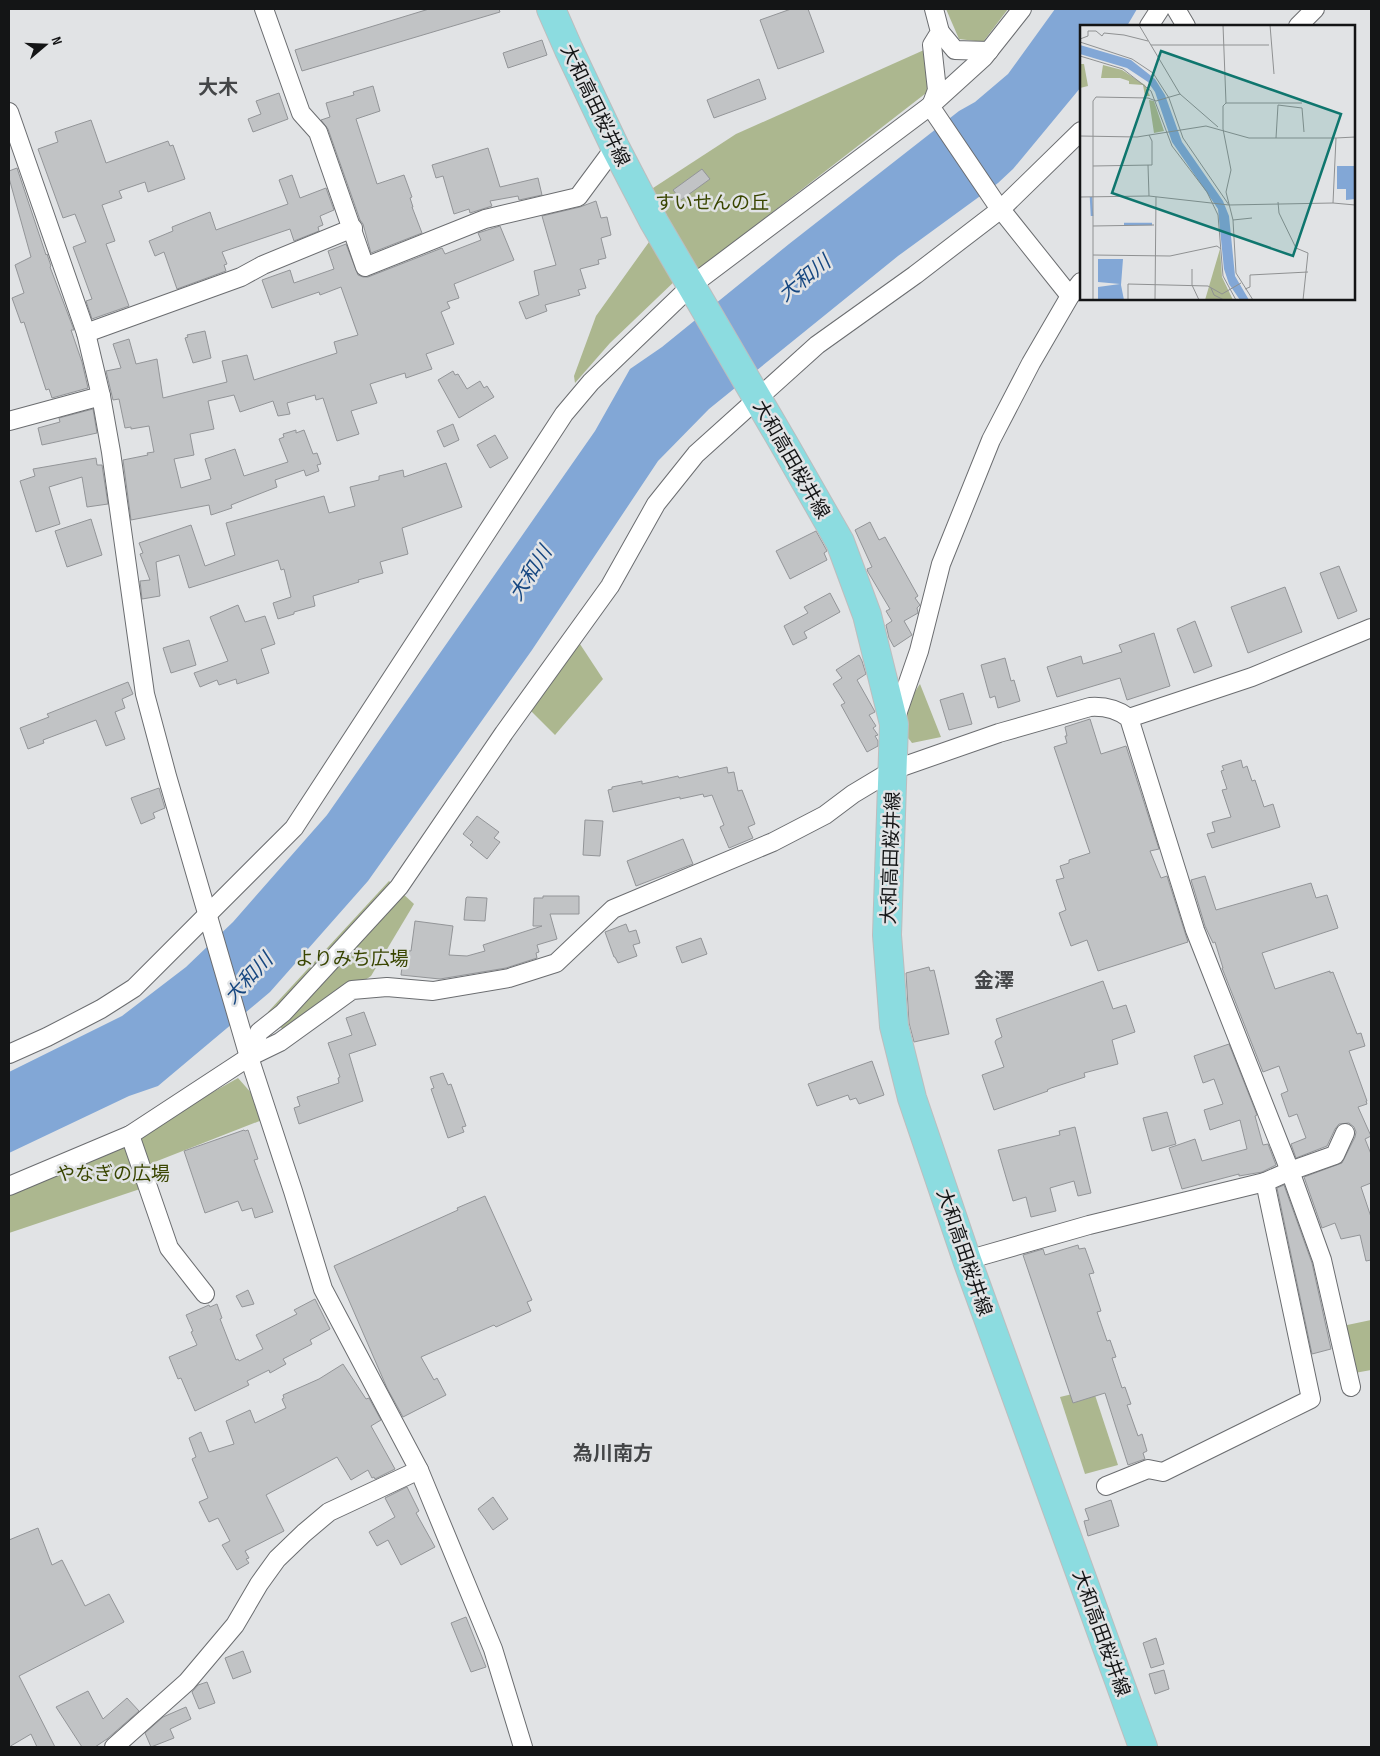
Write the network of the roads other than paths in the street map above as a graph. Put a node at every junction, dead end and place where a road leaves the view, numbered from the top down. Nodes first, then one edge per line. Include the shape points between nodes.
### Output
1 (264, 9) edge
2 (551, 9) edge
3 (934, 9) edge
4 (1022, 9) edge
5 (1160, 9) edge
6 (1176, 9) edge
7 (1315, 9) edge
8 (1150, 25) edge
9 (1185, 25) edge
10 (1299, 25) edge
11 (940, 32) junction
12 (989, 51) junction
13 (932, 110) junction
14 (9, 112) edge
15 (1080, 132) edge
16 (615, 147) junction
17 (998, 206) junction
18 (353, 228) junction
19 (1080, 283) edge
20 (694, 290) junction
21 (1070, 296) junction
22 (86, 333) junction
23 (755, 394) junction
24 (102, 396) junction
25 (9, 421) edge
26 (1371, 628) edge
27 (1129, 718) junction
28 (894, 724) junction
29 (893, 770) junction
30 (209, 917) junction
31 (247, 1049) junction
32 (9, 1054) edge
33 (1345, 1133) dead end
34 (130, 1136) junction
35 (1290, 1171) junction
36 (1265, 1182) junction
37 (9, 1186) edge
38 (968, 1260) junction
39 (205, 1294) dead end
40 (1351, 1387) dead end
41 (420, 1470) junction
42 (1106, 1486) dead end
43 (114, 1747) edge
44 (523, 1747) edge
45 (1143, 1747) edge

1 - 18 street via 301,113 318,132
2 - 16 main road, 大和高田桜井線
3 - 11 street
4 - 12 street
5 - 8 street
6 - 9 street
7 - 10 street
11 - 12 street via 955,50
11 - 13 street via 932,45 937,90
12 - 13 street
13 - 17 street
13 - 20 street
14 - 22 street
15 - 17 street
16 - 18 street via 578,196 485,219 365,267
16 - 20 main road, 大和高田桜井線
17 - 21 street
17 - 23 street via 915,275
18 - 22 street via 241,277
19 - 21 street
20 - 23 main road, 大和高田桜井線
20 - 30 street via 591,382 564,414 294,828
21 - 28 street via 991,440 941,564 920,651
22 - 24 street
23 - 28 main road, 大和高田桜井線 via 840,542 868,615
23 - 31 street via 696,454 656,504 610,586 398,887 284,1012 259,1032
24 - 25 street
24 - 30 street via 145,694
26 - 27 street via 1252,677
27 - 29 street via 1119,711 1090,707 999,733
27 - 35 street via 1195,930
28 - 29 main road, 大和高田桜井線
29 - 31 street via 826,815 773,842 613,909 556,963 509,978 433,991 387,987 352,990 280,1042
29 - 38 main road, 大和高田桜井線 via 887,935 894,1026 912,1098
30 - 31 street
30 - 32 street via 134,988 47,1038
31 - 34 street
31 - 41 street via 323,1289
33 - 35 street via 1335,1155
34 - 37 street
34 - 39 street via 169,1248
35 - 36 street
35 - 40 street via 1322,1260
36 - 38 street via 1089,1224
36 - 42 street via 1311,1399 1163,1472 1148,1469
38 - 45 main road, 大和高田桜井線
41 - 43 street via 329,1512 277,1558 235,1625 187,1682
41 - 44 street via 493,1648

